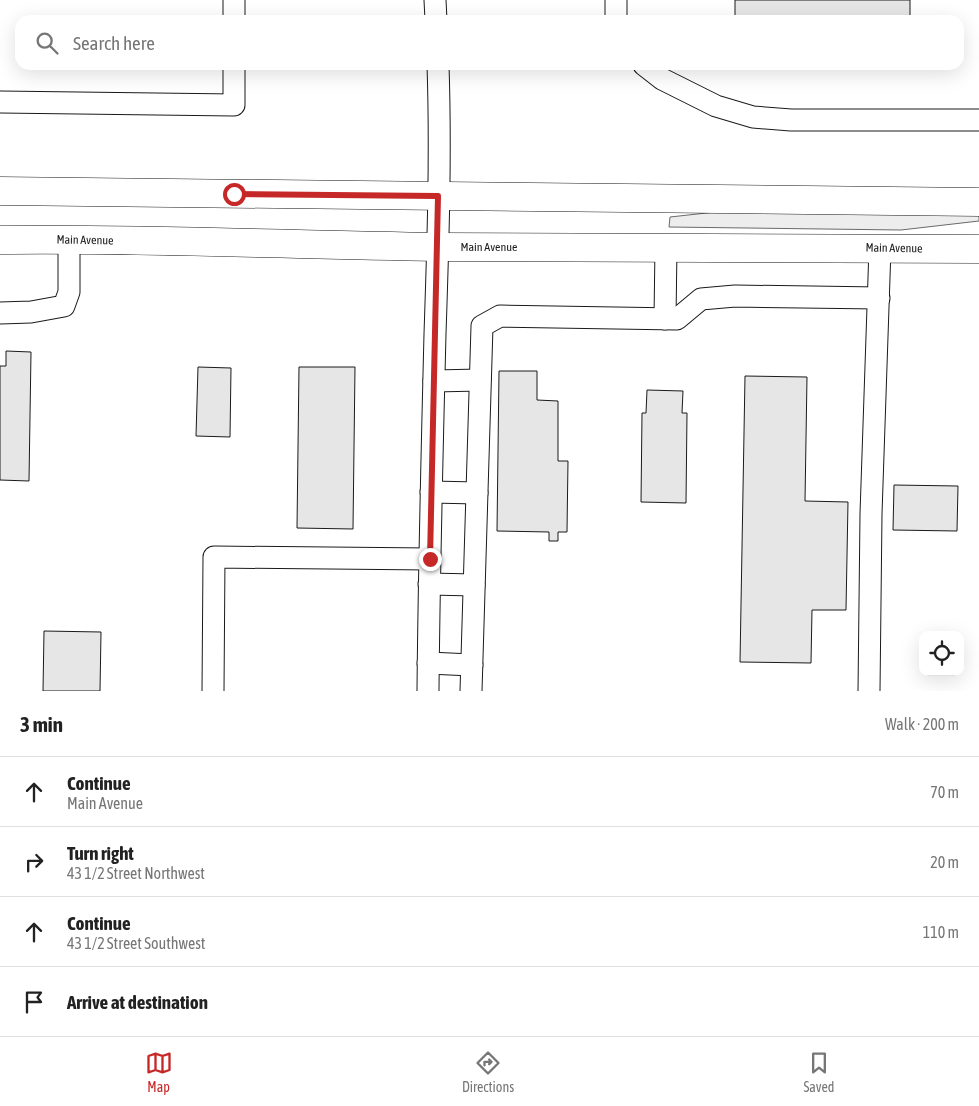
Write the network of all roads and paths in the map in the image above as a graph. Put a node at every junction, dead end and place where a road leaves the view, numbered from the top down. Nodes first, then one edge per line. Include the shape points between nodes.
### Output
1 (234, 0) edge
2 (435, 0) edge
3 (616, 0) edge
4 (234, 15) edge
5 (436, 15) edge
6 (616, 15) edge
7 (234, 70) edge
8 (438, 70) edge
9 (650, 70) edge
10 (0, 102) edge
11 (979, 120) edge
12 (0, 191) edge
13 (438, 196) junction
14 (979, 202) edge
15 (979, 232) edge
16 (69, 239) junction
17 (0, 240) edge
18 (438, 247) junction
19 (666, 247) junction
20 (880, 248) junction
21 (979, 249) edge
22 (878, 298) junction
23 (0, 313) edge
24 (666, 318) junction
25 (480, 380) junction
26 (434, 381) junction
27 (432, 492) junction
28 (477, 493) junction
29 (430, 559) junction
30 (429, 584) junction
31 (474, 585) junction
32 (428, 663) junction
33 (472, 664) junction
34 (213, 691) edge
35 (428, 691) edge
36 (471, 691) edge
37 (869, 691) edge

1 - 4 street
2 - 5 street
3 - 6 street
7 - 10 street via 234,105
8 - 13 street
9 - 11 street via 716,106 753,117
12 - 13 main road
13 - 14 main road
13 - 18 street
15 - 20 main road
16 - 17 main road, Main Avenue
16 - 18 main road, Main Avenue
16 - 23 street via 69,292 64,306
18 - 19 main road, Main Avenue
18 - 26 street
19 - 20 main road, Main Avenue
19 - 24 street
20 - 21 main road, Main Avenue
20 - 22 street
22 - 24 street via 735,296 700,299 677,319
22 - 37 street
24 - 25 street via 500,316 482,326
25 - 26 street
25 - 28 street
26 - 27 street
27 - 28 street
27 - 29 street
28 - 31 street
29 - 30 street
29 - 34 street via 214,558
30 - 31 street
30 - 32 street
31 - 33 street
32 - 33 street
32 - 35 street
33 - 36 street

